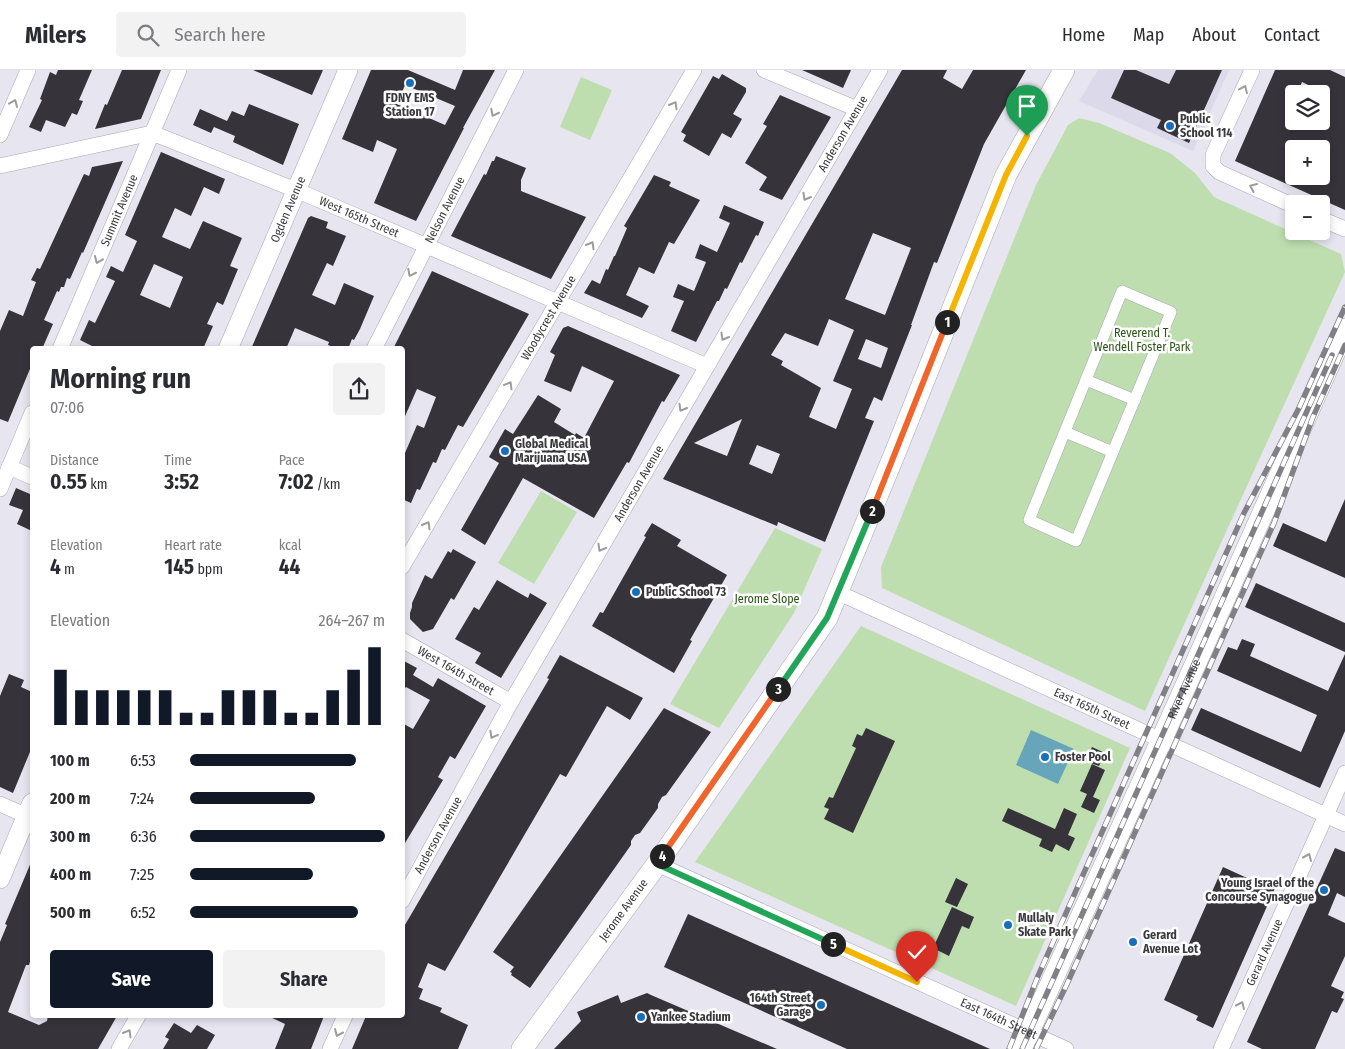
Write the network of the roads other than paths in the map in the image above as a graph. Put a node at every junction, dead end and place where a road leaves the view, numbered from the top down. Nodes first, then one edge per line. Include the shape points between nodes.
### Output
1 (28, 70) edge
2 (179, 70) edge
3 (348, 70) edge
4 (516, 70) edge
5 (694, 70) edge
6 (764, 70) edge
7 (880, 70) edge
8 (1064, 70) edge
9 (1252, 70) edge
10 (857, 109) junction
11 (152, 133) junction
12 (0, 135) edge
13 (0, 166) edge
14 (296, 190) junction
15 (1285, 202) edge
16 (1330, 222) edge
17 (1345, 229) edge
18 (426, 246) junction
19 (558, 302) junction
20 (1345, 329) edge
21 (61, 346) edge
22 (229, 346) edge
23 (376, 346) edge
24 (707, 366) junction
25 (1086, 380) junction
26 (1135, 400) junction
27 (30, 418) edge
28 (1065, 432) junction
29 (1113, 452) junction
30 (9, 467) junction
31 (30, 476) edge
32 (0, 489) edge
33 (405, 562) edge
34 (839, 593) junction
35 (405, 642) edge
36 (511, 702) junction
37 (1161, 741) junction
38 (1345, 773) edge
39 (0, 804) edge
40 (30, 812) edge
41 (30, 814) edge
42 (1326, 816) junction
43 (1345, 824) edge
44 (657, 864) junction
45 (0, 879) edge
46 (405, 896) edge
47 (137, 1018) edge
48 (344, 1018) edge
49 (1025, 1041) edge
50 (119, 1049) edge
51 (330, 1049) edge
52 (522, 1049) edge
53 (1066, 1049) edge
54 (1221, 1049) edge

12 -> 1 street
2 - 11 street, Summit Avenue
3 - 14 street, Ogden Avenue
4 -> 18 street, Nelson Avenue
19 -> 5 street, Woodycrest Avenue
6 - 10 street
7 - 10 street, Anderson Avenue
8 - 34 main road, Jerome Avenue via 1006,175
15 -> 9 street via 1219,172 1213,166 1213,156
10 -> 24 street, Anderson Avenue
11 - 13 street
11 - 14 street, West 165th Street
11 -> 21 street, Summit Avenue
14 - 18 street, West 165th Street
14 - 22 street, Ogden Avenue
16 - 17 street
18 - 19 street, West 165th Street
18 -> 23 street, Nelson Avenue
19 - 24 street, West 165th Street
33 -> 19 street, Woodycrest Avenue
20 - 37 main road, River Avenue
24 -> 36 street, Anderson Avenue
25 - 26 street
25 - 26 street via 1122,291 1171,312
25 - 28 street
26 - 29 street
27 - 30 street
28 - 29 street
28 - 29 street via 1028,520 1076,541
30 - 31 street
30 - 32 street
34 - 37 street, East 165th Street
34 - 44 main road, Jerome Avenue via 827,618
35 - 36 street, West 164th Street
36 -> 46 street, Anderson Avenue
37 - 42 street, East 165th Street
37 - 49 main road, River Avenue
38 - 42 street, Gerard Avenue
39 - 40 street
41 - 45 street
42 - 43 street, East 165th Street
54 -> 42 street, Gerard Avenue
44 - 49 street, East 164th Street
44 - 52 main road, Jerome Avenue
50 -> 47 street
48 -> 51 street
49 - 53 street, East 164th Street

